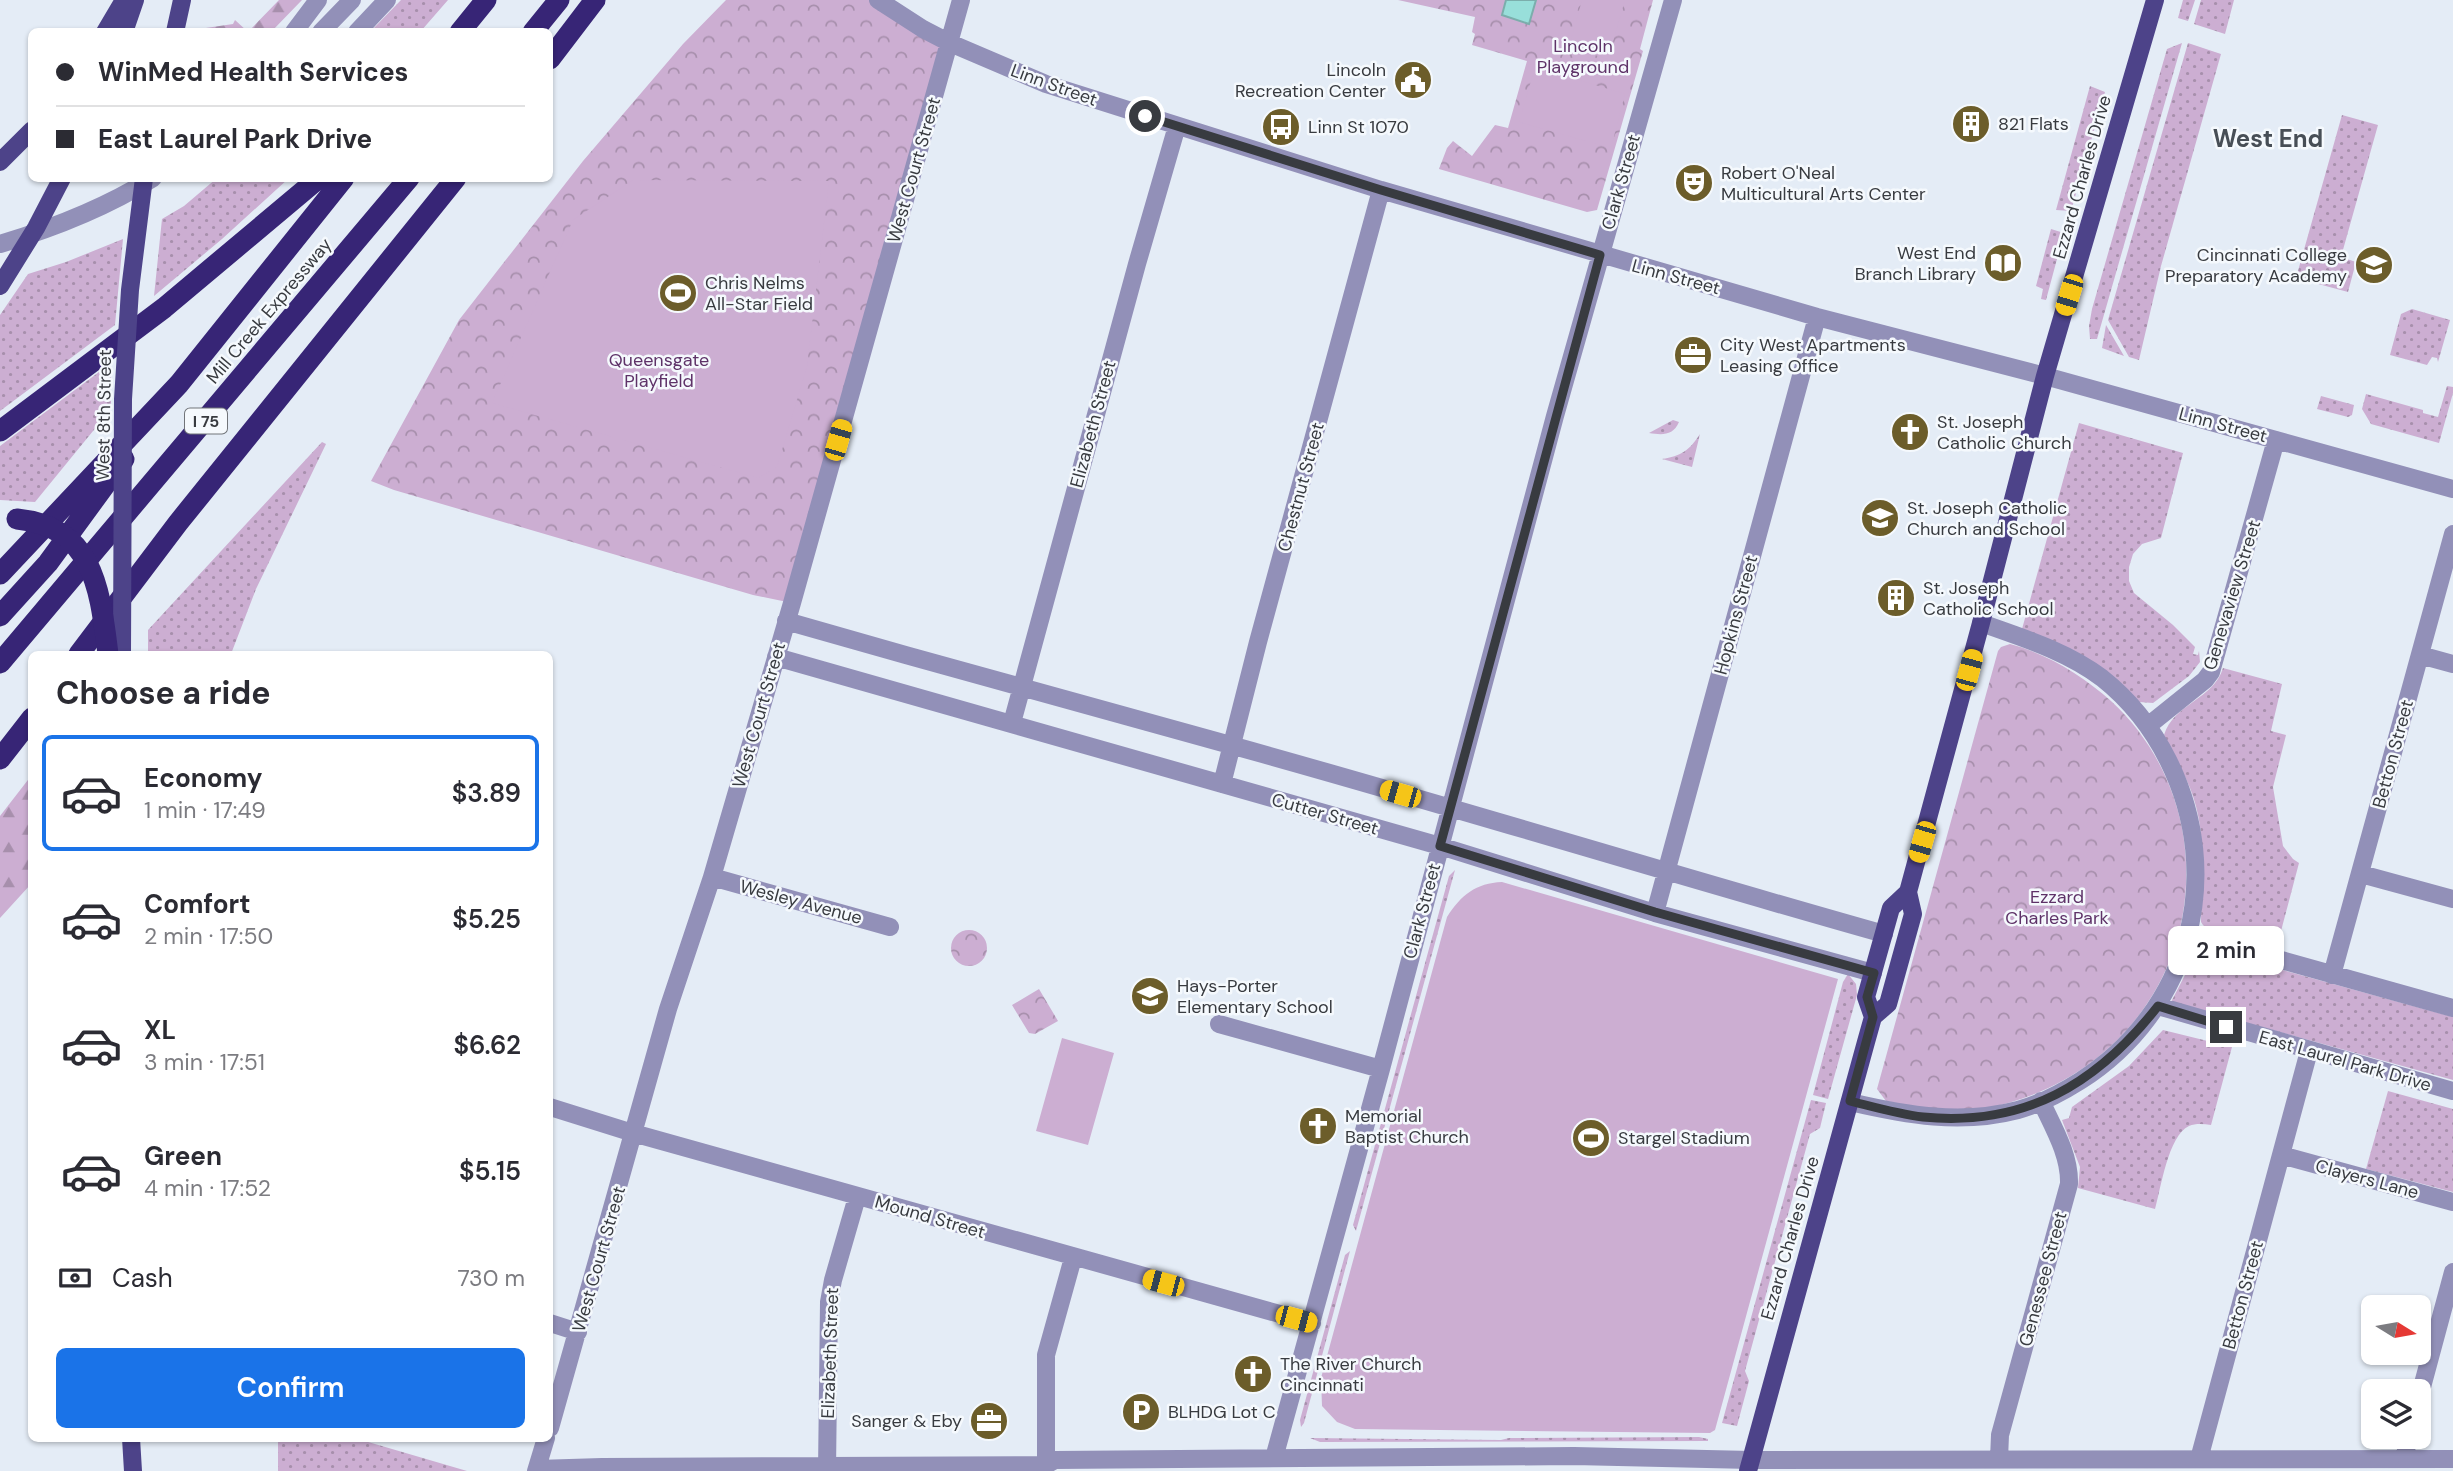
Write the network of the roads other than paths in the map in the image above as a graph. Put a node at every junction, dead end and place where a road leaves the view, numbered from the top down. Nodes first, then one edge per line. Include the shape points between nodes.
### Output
1 (124, 0) edge
2 (135, 0) edge
3 (182, 0) edge
4 (318, 0) edge
5 (352, 0) edge
6 (387, 0) edge
7 (559, 0) edge
8 (595, 0) edge
9 (878, 0) edge
10 (961, 0) edge
11 (1673, 0) edge
12 (2155, 0) edge
13 (480, 7) edge
14 (107, 28) edge
15 (125, 28) edge
16 (176, 28) edge
17 (297, 28) edge
18 (325, 28) edge
19 (361, 28) edge
20 (452, 28) edge
21 (463, 28) edge
22 (536, 28) edge
23 (950, 43) junction
24 (553, 55) edge
25 (1177, 126) junction
26 (28, 134) edge
27 (0, 162) edge
28 (60, 182) edge
29 (144, 182) edge
30 (146, 182) edge
31 (314, 182) edge
32 (341, 182) edge
33 (407, 182) edge
34 (453, 182) edge
35 (1381, 190) junction
36 (0, 244) edge
37 (1600, 255) junction
38 (0, 286) edge
39 (1817, 317) junction
40 (2045, 376) junction
41 (179, 384) junction
42 (0, 431) edge
43 (2276, 440) junction
44 (2453, 489) edge
45 (9, 519) edge
46 (2453, 534) edge
47 (0, 574) edge
48 (0, 616) edge
49 (786, 621) junction
50 (1982, 624) junction
51 (81, 651) edge
52 (108, 651) edge
53 (122, 651) edge
54 (2420, 655) junction
55 (776, 657) junction
56 (0, 663) edge
57 (2453, 664) edge
58 (1021, 688) junction
59 (28, 723) edge
60 (1012, 723) junction
61 (2149, 724) junction
62 (1233, 745) junction
63 (0, 760) edge
64 (1222, 784) junction
65 (1450, 808) junction
66 (1440, 846) junction
67 (1666, 873) junction
68 (2361, 874) junction
69 (712, 877) junction
70 (1908, 892) junction
71 (2453, 899) edge
72 (1655, 912) junction
73 (890, 927) dead end
74 (1884, 934) junction
75 (2188, 934) junction
76 (1874, 973) junction
77 (2332, 975) junction
78 (2158, 1006) junction
79 (2453, 1008) edge
80 (1873, 1017) junction
81 (1219, 1024) dead end
82 (2309, 1051) junction
83 (1381, 1069) junction
84 (2453, 1091) edge
85 (1850, 1101) junction
86 (2042, 1101) junction
87 (553, 1108) edge
88 (633, 1133) junction
89 (2281, 1155) junction
90 (858, 1197) junction
91 (2453, 1202) edge
92 (1073, 1258) junction
93 (2453, 1272) edge
94 (1312, 1323) junction
95 (553, 1324) edge
96 (579, 1332) junction
97 (557, 1378) edge
98 (2424, 1379) edge
99 (553, 1407) edge
100 (131, 1442) edge
101 (545, 1442) edge
102 (2406, 1449) edge
103 (1274, 1458) junction
104 (1999, 1459) junction
105 (2199, 1459) junction
106 (2404, 1459) junction
107 (2453, 1459) edge
108 (1467, 1464) edge
109 (1246, 1465) edge
110 (1749, 1466) edge
111 (1046, 1468) edge
112 (602, 1469) edge
113 (827, 1469) edge
114 (537, 1470) edge
115 (133, 1471) edge

1 - 14 main road
2 - 15 main road
3 - 16 main road
4 - 17 street
5 - 18 street
6 - 19 street
7 - 22 highway
8 - 24 highway
9 - 23 street, Linn Street
10 - 23 street, West Court Street
11 - 37 street, Clark Street
12 - 40 main road, Ezzard Charles Drive
13 - 20 highway
13 - 21 highway
23 - 25 street, Linn Street via 1046,84
23 - 49 street, West Court Street
25 - 35 street, Linn Street
25 - 58 street, Elizabeth Street
26 - 27 main road
28 - 38 main road, bridge
29 - 53 main road, West 8th Street, bridge via 130,290 123,399
30 - 36 street via 48,230
31 - 42 highway via 164,308
32 - 41 highway, Mill Creek Expressway / I 75
33 - 56 highway, Mill Creek Expressway / I 75
34 - 51 highway via 178,523
35 - 37 street, Linn Street
35 - 62 street, Chestnut Street
37 - 39 street, Linn Street
37 - 65 street, Clark Street
39 - 40 street, Linn Street
39 - 67 street, Hopkins Street
40 - 43 street, Linn Street
40 - 50 main road, Ezzard Charles Drive
41 - 47 highway, Mill Creek Expressway / I 75
41 - 48 highway via 48,563
43 - 44 street, Linn Street
43 - 61 street, Genevaview Street via 2211,672
45 - 52 highway, bridge via 37,522 64,536 86,556 101,598
46 - 54 street, Betton Street
49 - 55 street, West Court Street
49 - 58 street
50 - 61 street via 2074,660 2102,679
50 - 70 main road, Ezzard Charles Drive
54 - 57 street
54 - 68 street, Betton Street
55 - 60 street, Cutter Street
55 - 69 street, West Court Street
58 - 60 street, Elizabeth Street
58 - 62 street
59 - 63 highway
60 - 64 street, Cutter Street
61 - 75 street via 2188,807 2196,875
62 - 64 street, Chestnut Street
62 - 65 street
64 - 66 street, Cutter Street
65 - 66 street, Clark Street
65 - 67 street
66 - 72 street, Cutter Street
66 - 83 street, Clark Street
67 - 72 street, Hopkins Street
67 - 74 street
68 - 71 street
68 - 77 street, Betton Street
69 - 73 street, Wesley Avenue
69 - 88 street, West Court Street
70 - 74 main road, Ezzard Charles Drive via 1891,908
70 - 80 main road, Ezzard Charles Drive via 1913,914 1888,1004
72 - 76 street, Cutter Street
74 - 76 main road, Ezzard Charles Drive
75 - 77 street
75 - 78 street via 2176,972
76 - 80 main road, Ezzard Charles Drive via 1867,997
77 - 79 street
78 - 82 street, East Laurel Park Drive
78 - 86 street via 2115,1055
80 - 85 main road, Ezzard Charles Drive
81 - 83 street
82 - 84 street, East Laurel Park Drive
82 - 89 street, Betton Street
83 - 94 street, Clark Street
85 - 86 street via 1906,1115 1945,1118 1996,1115
85 - 110 main road, Ezzard Charles Drive
86 - 104 street, Genessee Street via 2065,1157 2069,1184 2000,1435
87 - 88 street, Mound Street
88 - 90 street, Mound Street
88 - 96 street, West Court Street
89 - 91 street, Clayers Lane
89 - 105 street, Betton Street
90 - 92 street, Mound Street
90 - 113 street, Elizabeth Street via 829,1303
92 - 94 street, Mound Street
92 - 111 street via 1046,1355
93 - 98 street
94 - 103 street, Clark Street
95 - 96 street
96 - 97 street, West Court Street
97 - 99 street, West Court Street
100 - 115 main road
101 - 114 street
102 - 106 street
103 - 108 street
103 - 109 street
104 - 105 street
104 - 110 street
105 - 106 street
106 - 107 street
108 - 110 street via 1574,1456
109 - 111 street via 1055,1460
111 - 113 street
112 - 113 street
112 - 114 street

